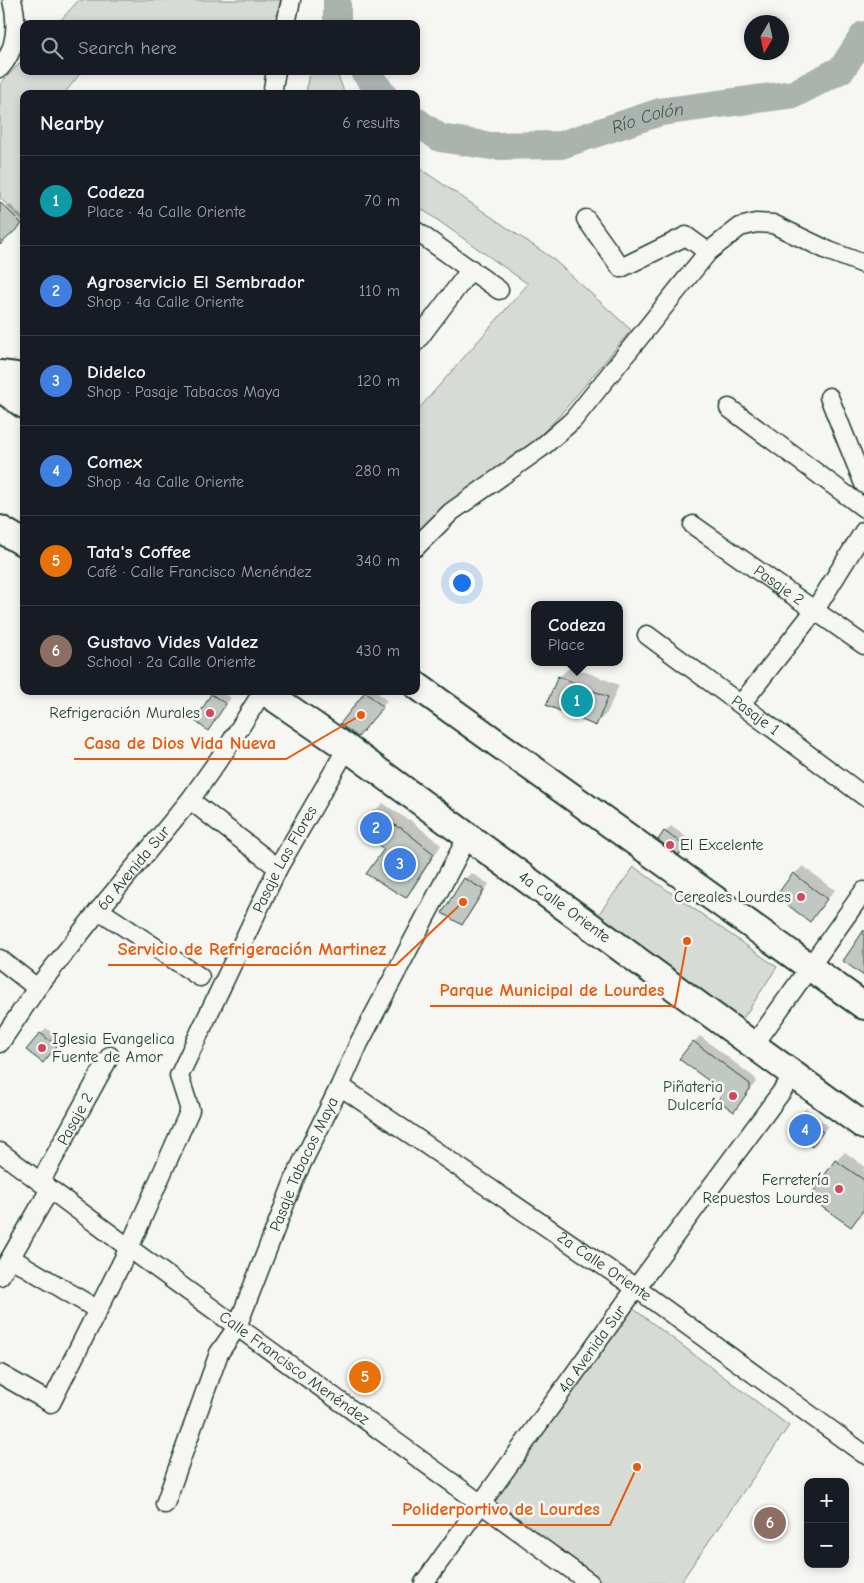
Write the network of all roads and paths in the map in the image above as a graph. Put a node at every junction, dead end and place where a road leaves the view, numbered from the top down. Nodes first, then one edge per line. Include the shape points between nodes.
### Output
1 (12, 0) edge
2 (291, 0) edge
3 (287, 20) edge
4 (0, 68) edge
5 (275, 75) edge
6 (273, 90) edge
7 (586, 219) dead end
8 (420, 235) edge
9 (708, 252) junction
10 (864, 264) edge
11 (470, 269) junction
12 (499, 290) dead end
13 (420, 337) edge
14 (0, 374) edge
15 (20, 376) edge
16 (0, 388) edge
17 (829, 397) dead end
18 (20, 402) edge
19 (729, 408) dead end
20 (864, 484) edge
21 (864, 508) edge
22 (693, 525) dead end
23 (0, 529) edge
24 (864, 531) edge
25 (20, 541) edge
26 (420, 543) edge
27 (815, 610) junction
28 (647, 635) dead end
29 (864, 645) edge
30 (420, 688) edge
31 (260, 695) edge
32 (269, 695) edge
33 (741, 704) junction
34 (347, 748) junction
35 (864, 796) edge
36 (190, 800) junction
37 (468, 836) junction
38 (278, 868) junction
39 (864, 891) edge
40 (99, 910) junction
41 (0, 959) edge
42 (811, 967) junction
43 (200, 977) dead end
44 (37, 988) junction
45 (864, 1006) edge
46 (0, 1043) edge
47 (754, 1045) junction
48 (110, 1056) dead end
49 (794, 1075) junction
50 (340, 1086) junction
51 (864, 1126) edge
52 (0, 1152) edge
53 (45, 1185) junction
54 (129, 1248) junction
55 (11, 1258) junction
56 (0, 1276) edge
57 (636, 1288) junction
58 (98, 1310) junction
59 (237, 1327) junction
60 (0, 1374) edge
61 (864, 1454) edge
62 (165, 1504) dead end
63 (481, 1504) junction
64 (424, 1583) edge
65 (590, 1583) edge

1 - 4 street via 16,24 13,47
2 - 3 street
5 - 6 street
7 - 9 street via 621,268 686,236
8 - 11 street
9 - 10 street via 740,227 756,223 773,224
9 - 26 street via 573,420 542,448 451,512
11 - 12 street
11 - 13 street
14 - 15 highway
16 - 18 highway
17 - 20 street
19 - 21 street
22 - 27 street, Pasaje 2
23 - 25 highway
24 - 27 street
27 - 29 street, Pasaje 2
27 - 33 street
28 - 33 street, Pasaje 1
30 - 42 highway
31 - 36 street, 6a Avenida Sur
32 - 34 highway, 4a Calle Oriente
33 - 35 street, Pasaje 1
34 - 37 highway, 4a Calle Oriente
34 - 38 street, Pasaje Las Flores
36 - 38 street
36 - 40 street, 6a Avenida Sur
37 - 47 highway, 4a Calle Oriente
37 - 50 street, Pasaje Tabacos Maya via 359,1043
38 - 54 street, Pasaje Las Flores via 179,1076 190,1110
39 - 42 street
40 - 43 street
40 - 44 street, 6a Avenida Sur
41 - 44 street
42 - 45 highway
42 - 47 street
44 - 46 street, 6a Avenida Sur
47 - 49 highway, 4a Calle Oriente
48 - 53 street, Pasaje 2
49 - 51 highway, 4a Calle Oriente
49 - 57 street, 4a Avenida Sur
50 - 57 street, 2a Calle Oriente
50 - 59 street, Pasaje Tabacos Maya via 297,1173
52 - 53 street, Calle Francisco Menéndez
53 - 54 street, Calle Francisco Menéndez
53 - 55 street, Pasaje 2
54 - 58 street, Pasaje Las Flores
54 - 59 street, Calle Francisco Menéndez
55 - 56 street, Pasaje 2
55 - 58 street
57 - 61 street, 2a Calle Oriente
57 - 63 street, 4a Avenida Sur
58 - 60 street, Pasaje Las Flores via 52,1403
59 - 62 street, Pasaje Tabacos Maya via 219,1353
59 - 63 street, Calle Francisco Menéndez
63 - 64 street, 4a Avenida Sur
63 - 65 street, Calle Francisco Menéndez

